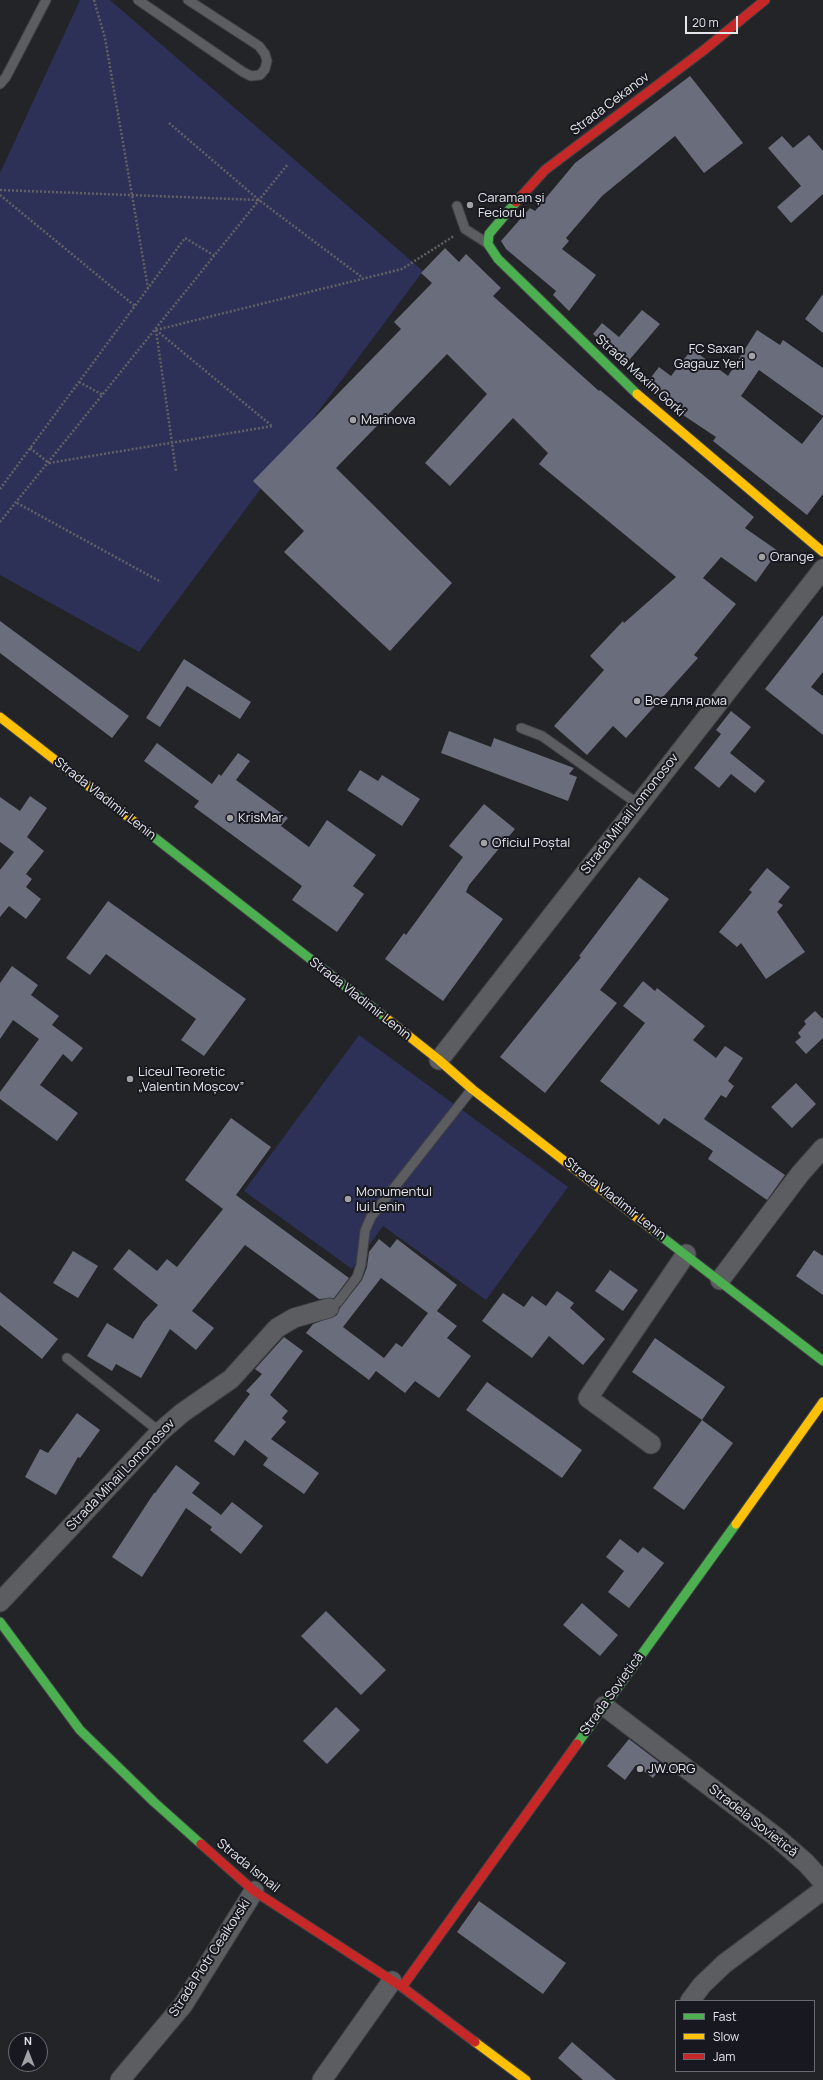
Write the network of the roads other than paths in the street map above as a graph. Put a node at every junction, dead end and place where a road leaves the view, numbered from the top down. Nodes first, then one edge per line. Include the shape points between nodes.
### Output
1 (46, 0) edge
2 (138, 0) edge
3 (188, 0) edge
4 (764, 0) edge
5 (0, 84) edge
6 (457, 206) dead end
7 (488, 244) junction
8 (823, 552) edge
9 (823, 569) edge
10 (0, 717) edge
11 (521, 728) dead end
12 (638, 804) junction
13 (439, 1060) junction
14 (472, 1089) junction
15 (823, 1148) edge
16 (686, 1254) junction
17 (720, 1280) junction
18 (329, 1308) joint
19 (67, 1358) dead end
20 (823, 1361) edge
21 (823, 1402) edge
22 (160, 1432) junction
23 (651, 1444) dead end
24 (0, 1602) edge
25 (0, 1622) edge
26 (604, 1706) junction
27 (823, 1882) edge
28 (823, 1890) edge
29 (254, 1891) junction
30 (397, 1984) junction
31 (691, 2000) edge
32 (120, 2080) edge
33 (322, 2080) edge
34 (526, 2080) edge

1 - 5 lane
2 - 3 lane via 243,72 251,76 260,75 265,69 266,61 265,54 259,46
4 - 7 street, Strada Cekanov via 704,50 545,170 495,226 489,234
6 - 7 lane, Strada Maxim Gorki via 465,229
7 - 8 street, Strada Maxim Gorki via 498,259 632,390
9 - 12 street, Strada Mihail Lomonosov
10 - 13 street, Strada Vladimir Lenin
11 - 12 lane via 542,736
12 - 13 street, Strada Mihail Lomonosov
13 - 14 street, Strada Vladimir Lenin
14 - 16 street, Strada Vladimir Lenin
14 - 18 lane via 371,1217 357,1277 338,1302
15 - 17 street via 800,1174
16 - 17 street, Strada Vladimir Lenin
16 - 23 street via 588,1398
17 - 20 street, Strada Vladimir Lenin
18 - 22 street, Strada Mihail Lomonosov via 294,1318 277,1328 231,1379
19 - 22 lane
21 - 26 street, Strada Sovietică
22 - 24 street, Strada Mihail Lomonosov
25 - 29 street, Strada Ismail via 80,1730 154,1802
26 - 27 street, Stradela Sovietică via 775,1836
26 - 30 street, Strada Sovietică
28 - 31 street via 724,1964
29 - 30 street, Strada Ismail
29 - 32 street, Strada Piotr Ceaikovski via 183,2005
30 - 33 street, Strada Sovietică
30 - 34 street, Strada Ismail

